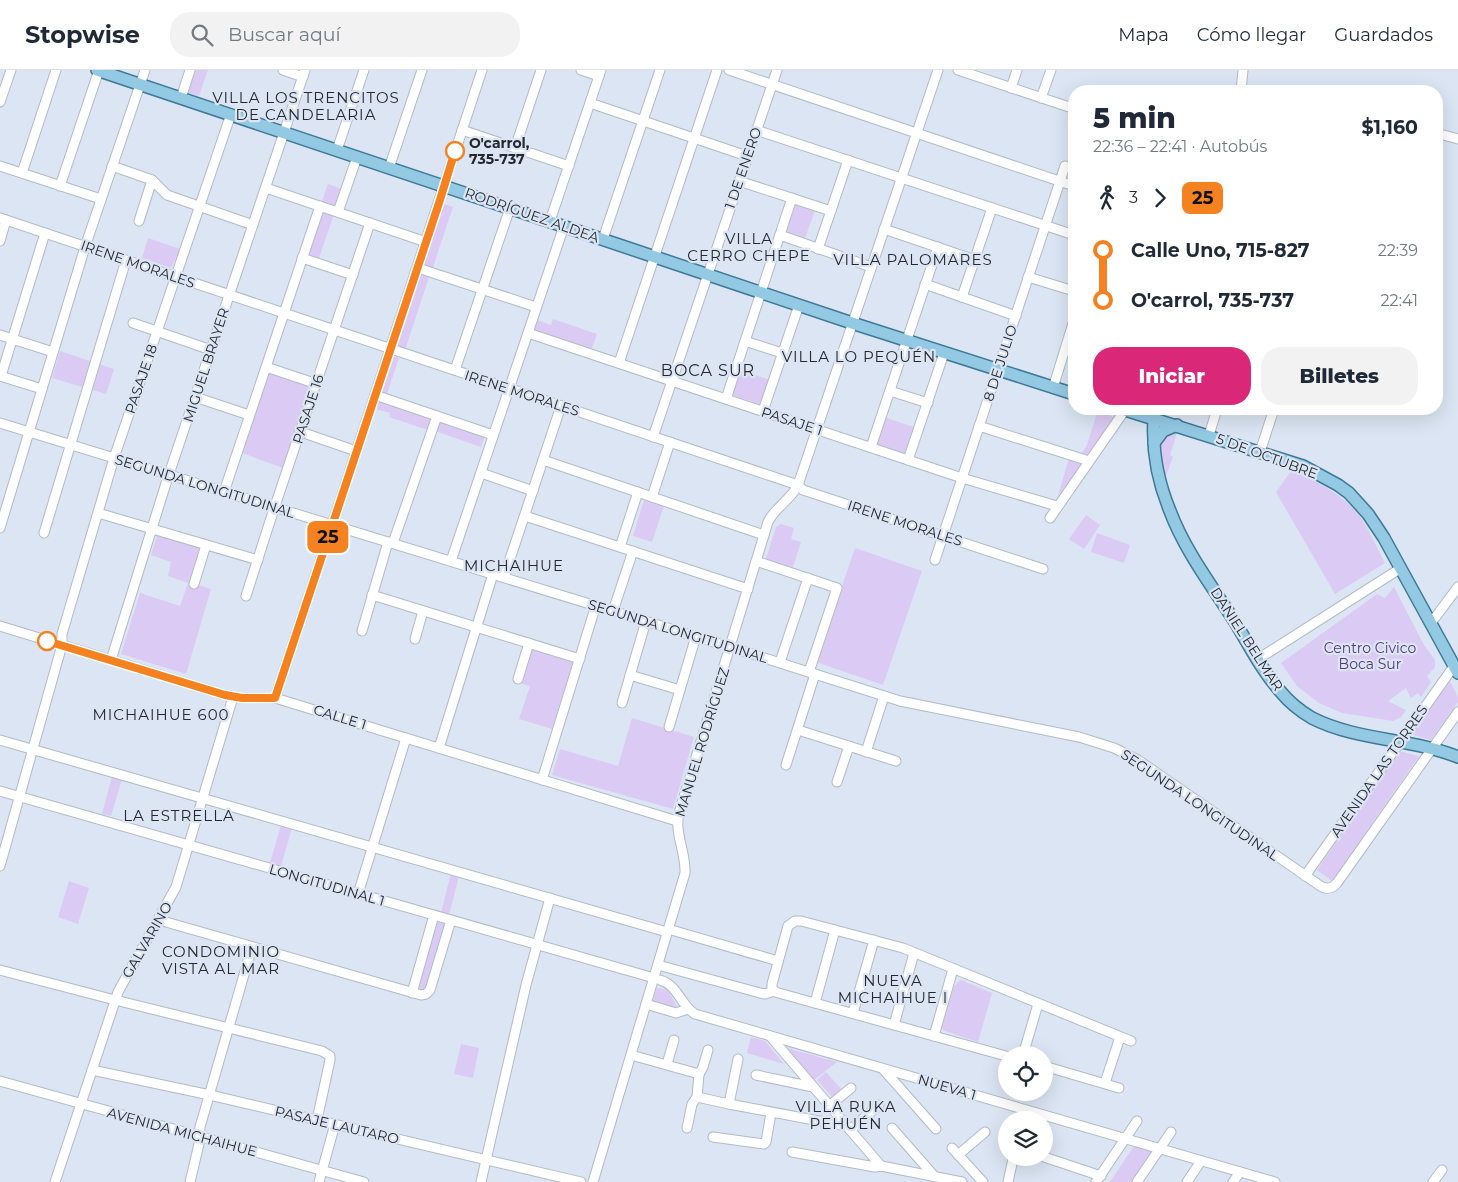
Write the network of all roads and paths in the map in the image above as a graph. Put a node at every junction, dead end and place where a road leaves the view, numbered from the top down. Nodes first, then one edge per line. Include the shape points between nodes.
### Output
1 (11, 70) edge
2 (56, 70) edge
3 (99, 70) edge
4 (144, 70) edge
5 (190, 70) edge
6 (283, 70) edge
7 (364, 70) edge
8 (422, 70) edge
9 (541, 70) edge
10 (581, 70) edge
11 (660, 70) edge
12 (717, 70) edge
13 (729, 70) edge
14 (777, 70) edge
15 (938, 70) edge
16 (958, 70) edge
17 (1017, 70) edge
18 (1051, 70) edge
19 (1244, 70) edge
20 (480, 71) edge
21 (304, 73) edge
22 (600, 73) edge
23 (981, 74) edge
24 (140, 84) junction
25 (772, 84) junction
26 (1242, 85) edge
27 (1011, 88) junction
28 (181, 98) junction
29 (1042, 98) junction
30 (0, 102) edge
31 (590, 103) junction
32 (1068, 107) edge
33 (231, 114) junction
34 (643, 121) junction
35 (462, 130) junction
36 (756, 130) junction
37 (284, 132) junction
38 (916, 133) junction
39 (1443, 135) edge
40 (694, 138) junction
41 (1458, 139) edge
42 (515, 148) junction
43 (337, 150) junction
44 (357, 156) junction
45 (747, 156) junction
46 (848, 160) junction
47 (0, 166) edge
48 (112, 166) junction
49 (568, 166) junction
50 (1065, 166) dead end
51 (389, 168) junction
52 (22, 173) junction
53 (901, 178) junction
54 (152, 180) junction
55 (739, 181) junction
56 (1060, 182) junction
57 (1068, 184) edge
58 (60, 186) junction
59 (444, 186) junction
60 (266, 188) junction
61 (792, 198) junction
62 (101, 199) junction
63 (320, 206) junction
64 (200, 207) junction
65 (510, 208) junction
66 (992, 208) junction
67 (831, 211) junction
68 (338, 212) junction
69 (3, 219) edge
70 (139, 221) dead end
71 (550, 221) junction
72 (370, 223) junction
73 (253, 225) junction
74 (564, 226) junction
75 (1045, 226) junction
76 (884, 229) junction
77 (45, 233) junction
78 (1068, 233) edge
79 (780, 236) junction
80 (603, 239) junction
81 (0, 241) edge
82 (426, 242) junction
83 (85, 247) junction
84 (938, 247) junction
85 (818, 249) junction
86 (655, 256) junction
87 (302, 258) junction
88 (126, 260) junction
89 (975, 260) junction
90 (871, 267) junction
91 (418, 268) junction
92 (708, 274) junction
93 (353, 275) junction
94 (176, 277) junction
95 (1028, 277) junction
96 (925, 284) junction
97 (483, 289) junction
98 (1068, 289) edge
99 (761, 292) junction
100 (230, 295) junction
101 (962, 297) junction
102 (799, 305) junction
103 (536, 307) junction
104 (284, 313) junction
105 (1016, 316) junction
106 (133, 323) dead end
107 (852, 323) junction
108 (335, 330) junction
109 (157, 331) junction
110 (528, 333) junction
111 (0, 335) edge
112 (13, 339) junction
113 (745, 341) junction
114 (906, 341) junction
115 (1068, 345) edge
116 (390, 349) junction
117 (211, 350) junction
118 (53, 352) junction
119 (782, 353) junction
120 (944, 353) junction
121 (619, 363) junction
122 (266, 367) junction
123 (455, 370) junction
124 (998, 370) junction
125 (1, 376) edge
126 (672, 381) junction
127 (317, 384) junction
128 (509, 388) junction
129 (1053, 388) junction
130 (42, 389) junction
131 (890, 391) junction
132 (1068, 392) edge
133 (375, 395) junction
134 (195, 397) junction
135 (726, 399) junction
136 (928, 403) junction
137 (561, 406) junction
138 (763, 411) junction
139 (249, 415) junction
140 (1119, 415) edge
141 (1155, 415) edge
142 (1157, 415) edge
143 (1215, 415) edge
144 (1272, 415) edge
145 (436, 416) junction
146 (0, 423) edge
147 (1177, 425) junction
148 (979, 426) junction
149 (816, 429) junction
150 (29, 432) junction
151 (301, 432) junction
152 (493, 435) junction
153 (1209, 435) junction
154 (653, 437) junction
155 (670, 442) junction
156 (1154, 443) junction
157 (70, 445) junction
158 (871, 447) junction
159 (356, 451) junction
160 (1260, 452) junction
161 (114, 458) junction
162 (543, 460) junction
163 (908, 460) junction
164 (1089, 461) junction
165 (481, 473) junction
166 (169, 475) junction
167 (962, 478) junction
168 (798, 485) junction
169 (533, 490) junction
170 (224, 492) junction
171 (638, 492) junction
172 (652, 497) junction
173 (1057, 506) junction
174 (275, 507) junction
175 (98, 513) junction
176 (525, 516) junction
177 (1050, 518) dead end
178 (332, 525) junction
179 (0, 528) edge
180 (152, 529) junction
181 (44, 533) dead end
182 (764, 535) junction
183 (943, 536) junction
184 (391, 543) junction
185 (206, 545) junction
186 (620, 547) junction
187 (634, 551) junction
188 (258, 560) junction
189 (935, 560) dead end
190 (451, 561) junction
191 (756, 561) junction
192 (1401, 568) junction
193 (1043, 569) dead end
194 (493, 574) junction
195 (504, 578) junction
196 (808, 578) junction
197 (194, 584) dead end
198 (1458, 587) edge
199 (748, 589) junction
200 (372, 595) junction
201 (246, 596) dead end
202 (596, 606) junction
203 (613, 610) junction
204 (423, 611) junction
205 (646, 621) junction
206 (1431, 623) junction
207 (0, 626) edge
208 (476, 627) junction
209 (362, 631) dead end
210 (696, 636) junction
211 (415, 639) dead end
212 (529, 643) junction
213 (62, 645) junction
214 (730, 646) junction
215 (580, 658) junction
216 (1258, 659) junction
217 (111, 660) junction
218 (780, 662) junction
219 (1456, 669) edge
220 (812, 673) junction
221 (630, 675) junction
222 (518, 679) dead end
223 (680, 690) junction
224 (884, 696) junction
225 (233, 697) junction
226 (275, 698) junction
227 (622, 704) dead end
228 (1458, 712) edge
229 (669, 727) dead end
230 (798, 730) junction
231 (406, 738) junction
232 (0, 740) edge
233 (1400, 741) junction
234 (849, 746) junction
235 (439, 748) junction
236 (1432, 748) junction
237 (33, 750) junction
238 (866, 752) junction
239 (1458, 757) edge
240 (896, 761) dead end
241 (786, 765) dead end
242 (542, 780) junction
243 (837, 782) dead end
244 (0, 791) edge
245 (20, 797) junction
246 (203, 798) junction
247 (677, 821) junction
248 (189, 845) junction
249 (372, 847) junction
250 (0, 866) edge
251 (1305, 876) junction
252 (358, 894) junction
253 (550, 898) junction
254 (434, 916) junction
255 (159, 920) junction
256 (450, 920) junction
257 (835, 930) junction
258 (668, 931) junction
259 (874, 940) junction
260 (536, 945) junction
261 (252, 947) junction
262 (914, 953) junction
263 (778, 961) junction
264 (658, 965) junction
265 (953, 969) junction
266 (0, 970) edge
267 (657, 979) junction
268 (774, 991) junction
269 (412, 993) junction
270 (115, 1000) junction
271 (815, 1003) junction
272 (646, 1004) junction
273 (1038, 1004) junction
274 (688, 1009) junction
275 (853, 1014) junction
276 (894, 1025) junction
277 (229, 1028) junction
278 (770, 1036) junction
279 (934, 1036) junction
280 (1120, 1037) junction
281 (674, 1040) dead end
282 (1131, 1041) dead end
283 (1026, 1046) edge
284 (708, 1050) dead end
285 (998, 1054) edge
286 (631, 1055) junction
287 (738, 1059) dead end
288 (667, 1064) junction
289 (883, 1068) junction
290 (1053, 1069) edge
291 (92, 1070) junction
292 (699, 1074) junction
293 (756, 1075) dead end
294 (0, 1081) edge
295 (1105, 1083) junction
296 (813, 1087) junction
297 (851, 1088) dead end
298 (1120, 1088) dead end
299 (210, 1095) junction
300 (698, 1097) junction
301 (82, 1104) junction
302 (729, 1104) junction
303 (879, 1105) dead end
304 (829, 1106) junction
305 (771, 1112) junction
306 (317, 1120) junction
307 (1137, 1121) dead end
308 (335, 1124) junction
309 (687, 1128) dead end
310 (848, 1128) junction
311 (892, 1128) dead end
312 (936, 1129) dead end
313 (985, 1132) dead end
314 (1171, 1132) dead end
315 (200, 1136) junction
316 (713, 1137) dead end
317 (1126, 1138) junction
318 (1160, 1149) junction
319 (792, 1152) dead end
320 (486, 1160) junction
321 (1053, 1161) edge
322 (1202, 1161) junction
323 (881, 1166) junction
324 (1011, 1166) edge
325 (322, 1170) junction
326 (1442, 1170) dead end
327 (1240, 1172) junction
328 (935, 1177) junction
329 (1098, 1179) edge
330 (55, 1182) edge
331 (190, 1182) edge
332 (319, 1182) edge
333 (364, 1182) edge
334 (481, 1182) edge
335 (581, 1182) edge
336 (593, 1182) edge
337 (962, 1182) edge
338 (982, 1182) edge
339 (1008, 1182) edge
340 (1137, 1182) edge
341 (1187, 1182) edge
342 (1233, 1182) edge
343 (1275, 1182) edge
344 (1433, 1182) edge

1 - 30 street
2 - 52 street
3 - 24 main road, RODRÍGUEZ ALDEA
3 - 58 street
4 - 24 street
5 - 28 street
6 - 21 street
7 - 43 street
8 - 51 street
9 - 42 street
10 - 22 street
11 - 34 street
12 - 40 street
13 - 25 street
14 - 25 street, 1 DE ENERO
15 - 38 street
16 - 23 street
17 - 27 street
18 - 29 street
19 - 26 street
20 - 35 street
21 - 37 street, MIGUEL BRAYER
22 - 31 street
23 - 27 street
24 - 28 main road, RODRÍGUEZ ALDEA
24 - 48 street
25 - 36 street, 1 DE ENERO
25 - 38 street
27 - 29 street
28 - 33 main road, RODRÍGUEZ ALDEA
29 - 32 street
31 - 34 street
31 - 49 street
33 - 37 main road, RODRÍGUEZ ALDEA
33 - 64 street, PASAJE 18
34 - 40 street
34 - 80 street
35 - 42 street
35 - 59 street
36 - 45 street, 1 DE ENERO
36 - 46 street
37 - 43 main road, RODRÍGUEZ ALDEA
37 - 60 street, MIGUEL BRAYER
38 - 53 street
38 - 56 street
39 - 41 street
40 - 45 street
40 - 86 street
42 - 49 street
43 - 44 main road, RODRÍGUEZ ALDEA
44 - 51 main road, RODRÍGUEZ ALDEA
44 - 68 street
45 - 55 street, 1 DE ENERO
46 - 53 street
46 - 67 street
47 - 52 street
48 - 54 street
48 - 62 street
49 - 71 street
50 - 56 street, 8 DE JULIO
51 - 59 main road, RODRÍGUEZ ALDEA
52 - 58 street
53 - 66 street
53 - 76 street
54 - 64 street via 165,194
54 - 70 street
55 - 61 street
55 - 92 street, 1 DE ENERO
56 - 57 street
56 - 75 street, 8 DE JULIO
58 - 62 street
59 - 65 main road, RODRÍGUEZ ALDEA
59 - 82 street
60 - 63 street
60 - 73 street, MIGUEL BRAYER
61 - 67 street
61 - 79 street
62 - 83 street
63 - 68 street
63 - 87 street
64 - 73 street
64 - 94 street, PASAJE 18
65 - 71 main road, RODRÍGUEZ ALDEA
65 - 97 street
66 - 75 street
66 - 89 street
67 - 85 street
68 - 72 street
69 - 77 street, IRENE MORALES
69 - 81 street
71 - 74 main road, RODRÍGUEZ ALDEA
72 - 82 street
72 - 93 street, PASAJE 16
73 - 100 street, MIGUEL BRAYER
74 - 80 main road, RODRÍGUEZ ALDEA
74 - 103 street
75 - 78 street
75 - 95 street, 8 DE JULIO
76 - 84 street
76 - 90 street
77 - 83 street, IRENE MORALES
77 - 112 street
79 - 85 street
79 - 99 street
80 - 86 main road, RODRÍGUEZ ALDEA
82 - 91 street
83 - 88 street, IRENE MORALES
83 - 118 street
84 - 89 street
84 - 96 street
85 - 90 street
86 - 92 main road, RODRÍGUEZ ALDEA
86 - 121 street
87 - 93 street
87 - 104 street
88 - 94 street, IRENE MORALES
88 - 157 street
89 - 101 street
90 - 107 street
91 - 97 street
91 - 116 street
92 - 99 main road, RODRÍGUEZ ALDEA
92 - 126 street, 1 DE ENERO
93 - 108 street, PASAJE 16
94 - 100 street, IRENE MORALES
94 - 109 street, PASAJE 18
95 - 98 street
95 - 105 street, 8 DE JULIO
96 - 101 street
96 - 114 street
97 - 103 street
97 - 123 street
99 - 102 main road, RODRÍGUEZ ALDEA
99 - 113 street
100 - 104 street, IRENE MORALES
100 - 117 street, MIGUEL BRAYER
101 - 105 street
102 - 107 main road, RODRÍGUEZ ALDEA
102 - 119 street
103 - 110 street
104 - 108 street, IRENE MORALES
104 - 122 street
105 - 124 street, 8 DE JULIO
106 - 109 street
107 - 114 main road
107 - 149 street
108 - 116 street, IRENE MORALES
108 - 127 street, PASAJE 16
109 - 117 street
109 - 161 street, PASAJE 18
110 - 121 street, PASAJE 1
110 - 128 street
111 - 112 street
112 - 118 street
112 - 125 street
113 - 119 street
113 - 135 street
114 - 120 main road
114 - 131 street
115 - 129 street
116 - 123 street, IRENE MORALES
116 - 133 street
117 - 134 street, MIGUEL BRAYER
118 - 130 street
119 - 138 street
120 - 124 main road
120 - 136 street
121 - 126 street, PASAJE 1
122 - 127 street
122 - 139 street
123 - 128 street, IRENE MORALES
124 - 129 main road
124 - 148 street, 8 DE JULIO
125 - 130 street
126 - 135 street, PASAJE 1
126 - 154 street, 1 DE ENERO
127 - 151 street, PASAJE 16
128 - 137 street, IRENE MORALES
128 - 152 street
129 - 132 main road
130 - 150 street
131 - 136 street
131 - 158 street
133 - 145 street
133 - 159 street
134 - 139 street
134 - 166 street, MIGUEL BRAYER
135 - 138 street, PASAJE 1
136 - 163 street
137 - 154 street, IRENE MORALES
137 - 162 street
138 - 149 street, PASAJE 1
139 - 170 street
140 - 164 street
141 - 156 main road, DANIEL BELMAR
142 - 147 main road, 5 DE OCTUBRE
143 - 153 street
144 - 160 street
145 - 152 street
145 - 184 street
146 - 150 street, SEGUNDA LONGITUDINAL
147 - 153 main road, 5 DE OCTUBRE
147 - 156 main road via 1164,431
148 - 164 street
148 - 167 street, 8 DE JULIO
149 - 158 street, PASAJE 1
149 - 168 street
150 - 157 street, SEGUNDA LONGITUDINAL
150 - 179 street
151 - 159 street
151 - 174 street, PASAJE 16
152 - 165 street
153 - 160 main road, 5 DE OCTUBRE
154 - 155 street, IRENE MORALES
155 - 168 street, IRENE MORALES
155 - 172 street
156 - 216 main road, DANIEL BELMAR via 1164,494 1180,535
157 - 161 street, SEGUNDA LONGITUDINAL
157 - 181 street
158 - 163 street, PASAJE 1
159 - 178 street
160 - 192 main road, 5 DE OCTUBRE via 1309,468 1349,493 1372,519
161 - 166 street, SEGUNDA LONGITUDINAL
161 - 175 street, PASAJE 18
162 - 169 street
162 - 171 street
163 - 167 street, PASAJE 1
164 - 173 street
165 - 169 street
165 - 190 street
166 - 170 street, SEGUNDA LONGITUDINAL
166 - 180 street, MIGUEL BRAYER
167 - 173 street, PASAJE 1
167 - 183 street, 8 DE JULIO
168 - 182 street, MANUEL RODRÍGUEZ via 772,515
168 - 183 street, IRENE MORALES via 803,490
169 - 176 street
170 - 174 street, SEGUNDA LONGITUDINAL
171 - 172 street
171 - 186 street
172 - 182 street
173 - 177 street
174 - 178 street, SEGUNDA LONGITUDINAL
174 - 188 street, PASAJE 16
175 - 180 street
175 - 213 street, PASAJE 18 via 62,634
176 - 186 street
176 - 195 street
178 - 184 street, SEGUNDA LONGITUDINAL
178 - 226 street
180 - 185 street
180 - 217 street, MIGUEL BRAYER
182 - 191 street, MANUEL RODRÍGUEZ
183 - 189 street, 8 DE JULIO
183 - 193 street, IRENE MORALES
184 - 190 street, SEGUNDA LONGITUDINAL
184 - 200 street
185 - 188 street
185 - 197 street
186 - 187 street
187 - 199 street
187 - 203 street
188 - 201 street, PASAJE 16
190 - 194 street, SEGUNDA LONGITUDINAL
191 - 196 street
191 - 199 street, MANUEL RODRÍGUEZ
192 - 206 main road, 5 DE OCTUBRE
192 - 216 street
194 - 195 street, SEGUNDA LONGITUDINAL
194 - 208 street
195 - 202 street, SEGUNDA LONGITUDINAL
196 - 218 street
196 - 220 street via 837,588
198 - 206 street
199 - 214 street, MANUEL RODRÍGUEZ
200 - 204 street
200 - 209 street
202 - 203 street, SEGUNDA LONGITUDINAL
202 - 215 street
203 - 205 street, SEGUNDA LONGITUDINAL
204 - 208 street
204 - 211 street
205 - 210 street, SEGUNDA LONGITUDINAL
205 - 221 street
206 - 219 main road, 5 DE OCTUBRE
207 - 213 street, CALLE 1
208 - 212 street
208 - 235 street
210 - 214 street, SEGUNDA LONGITUDINAL
210 - 223 street
212 - 215 street
212 - 222 street
213 - 217 street, CALLE 1
213 - 237 street, PASAJE 18
214 - 218 street, SEGUNDA LONGITUDINAL
214 - 247 street, MANUEL RODRÍGUEZ
215 - 242 street
216 - 233 main road, DANIEL BELMAR via 1279,690 1312,717 1341,729
217 - 225 street, CALLE 1
218 - 220 street, SEGUNDA LONGITUDINAL
219 - 233 street, AVENIDA LAS TORRES
220 - 224 street, SEGUNDA LONGITUDINAL
220 - 230 street
221 - 223 street
221 - 227 street
223 - 229 street
224 - 238 street
224 - 251 street, SEGUNDA LONGITUDINAL via 933,709 1079,737 1114,748 1151,769
225 - 226 street, CALLE 1
225 - 246 street, GALVARINO
226 - 231 street, CALLE 1
228 - 236 street
230 - 234 street
230 - 241 street
231 - 235 street, CALLE 1
231 - 249 street
232 - 237 street
233 - 236 main road, DANIEL BELMAR
233 - 251 street, AVENIDA LAS TORRES
234 - 238 street
234 - 243 street
235 - 242 street, CALLE 1
236 - 239 main road, DANIEL BELMAR
236 - 251 street, SEGUNDA LONGITUDINAL via 1337,883 1329,888 1322,887
237 - 245 street, PASAJE 18
237 - 246 street
238 - 240 street
242 - 247 street, CALLE 1
244 - 245 street, LONGITUDINAL 1
245 - 248 street, LONGITUDINAL 1
245 - 250 street, PASAJE 18
246 - 248 street, GALVARINO
246 - 249 street
247 - 258 street, MANUEL RODRÍGUEZ via 685,873
248 - 252 street, LONGITUDINAL 1
248 - 255 street, GALVARINO via 176,887
249 - 252 street
249 - 253 street
252 - 254 street, LONGITUDINAL 1
253 - 258 street
253 - 260 street
254 - 256 street, LONGITUDINAL 1
254 - 269 street
255 - 261 street
255 - 270 street, GALVARINO
256 - 260 street, LONGITUDINAL 1
256 - 269 street via 430,990 423,995
257 - 259 street
257 - 263 street via 801,921 792,922
257 - 271 street
258 - 263 street
258 - 264 street, MANUEL RODRÍGUEZ
259 - 262 street
259 - 275 street
260 - 267 street, LONGITUDINAL 1
260 - 320 street
261 - 269 street
261 - 277 street
262 - 265 street
262 - 276 street
263 - 268 street via 772,984
264 - 267 street, MANUEL RODRÍGUEZ
264 - 268 street via 760,993
265 - 273 street
265 - 279 street
266 - 270 street
267 - 272 street, MANUEL RODRÍGUEZ
267 - 274 street via 670,984
268 - 271 street
270 - 277 street
270 - 291 street, GALVARINO
271 - 275 street
272 - 274 street via 676,1013
272 - 286 street, MANUEL RODRÍGUEZ
273 - 280 street
273 - 283 street
274 - 278 street, NUEVA 1 via 695,1014
275 - 276 street
276 - 279 street
277 - 299 street
277 - 306 street via 322,1051 330,1056
278 - 289 street, NUEVA 1
278 - 296 street
279 - 285 street
280 - 282 street
280 - 295 street
281 - 288 street
284 - 292 street
286 - 288 street
286 - 336 street, MANUEL RODRÍGUEZ
287 - 302 street
288 - 292 street
289 - 312 street
289 - 317 street, NUEVA 1
290 - 295 street
291 - 299 street, PASAJE LAUTARO
291 - 301 street, GALVARINO
292 - 300 street
293 - 296 street
294 - 301 street, AVENIDA MICHAIHUE
295 - 298 street
296 - 304 street
297 - 304 street
299 - 306 street, PASAJE LAUTARO
299 - 315 street
300 - 302 street
300 - 309 street via 692,1104
301 - 315 street, AVENIDA MICHAIHUE
301 - 330 street, GALVARINO
302 - 305 street
303 - 310 street
304 - 310 street
305 - 310 street
305 - 316 street via 764,1144
306 - 308 street, PASAJE LAUTARO
307 - 317 street
308 - 320 street, PASAJE LAUTARO
308 - 325 street
310 - 323 street
311 - 328 street
313 - 338 street via 955,1151
314 - 318 street
315 - 325 street, AVENIDA MICHAIHUE
315 - 331 street
317 - 318 street, NUEVA 1
317 - 329 street
318 - 322 street, NUEVA 1
318 - 340 street
319 - 323 street
320 - 334 street
320 - 335 street, PASAJE LAUTARO
321 - 329 street
322 - 327 street, NUEVA 1
322 - 341 street
323 - 328 street
324 - 339 street
325 - 332 street
325 - 333 street, AVENIDA MICHAIHUE
326 - 344 street
327 - 342 street
327 - 343 street, NUEVA 1
328 - 337 street

